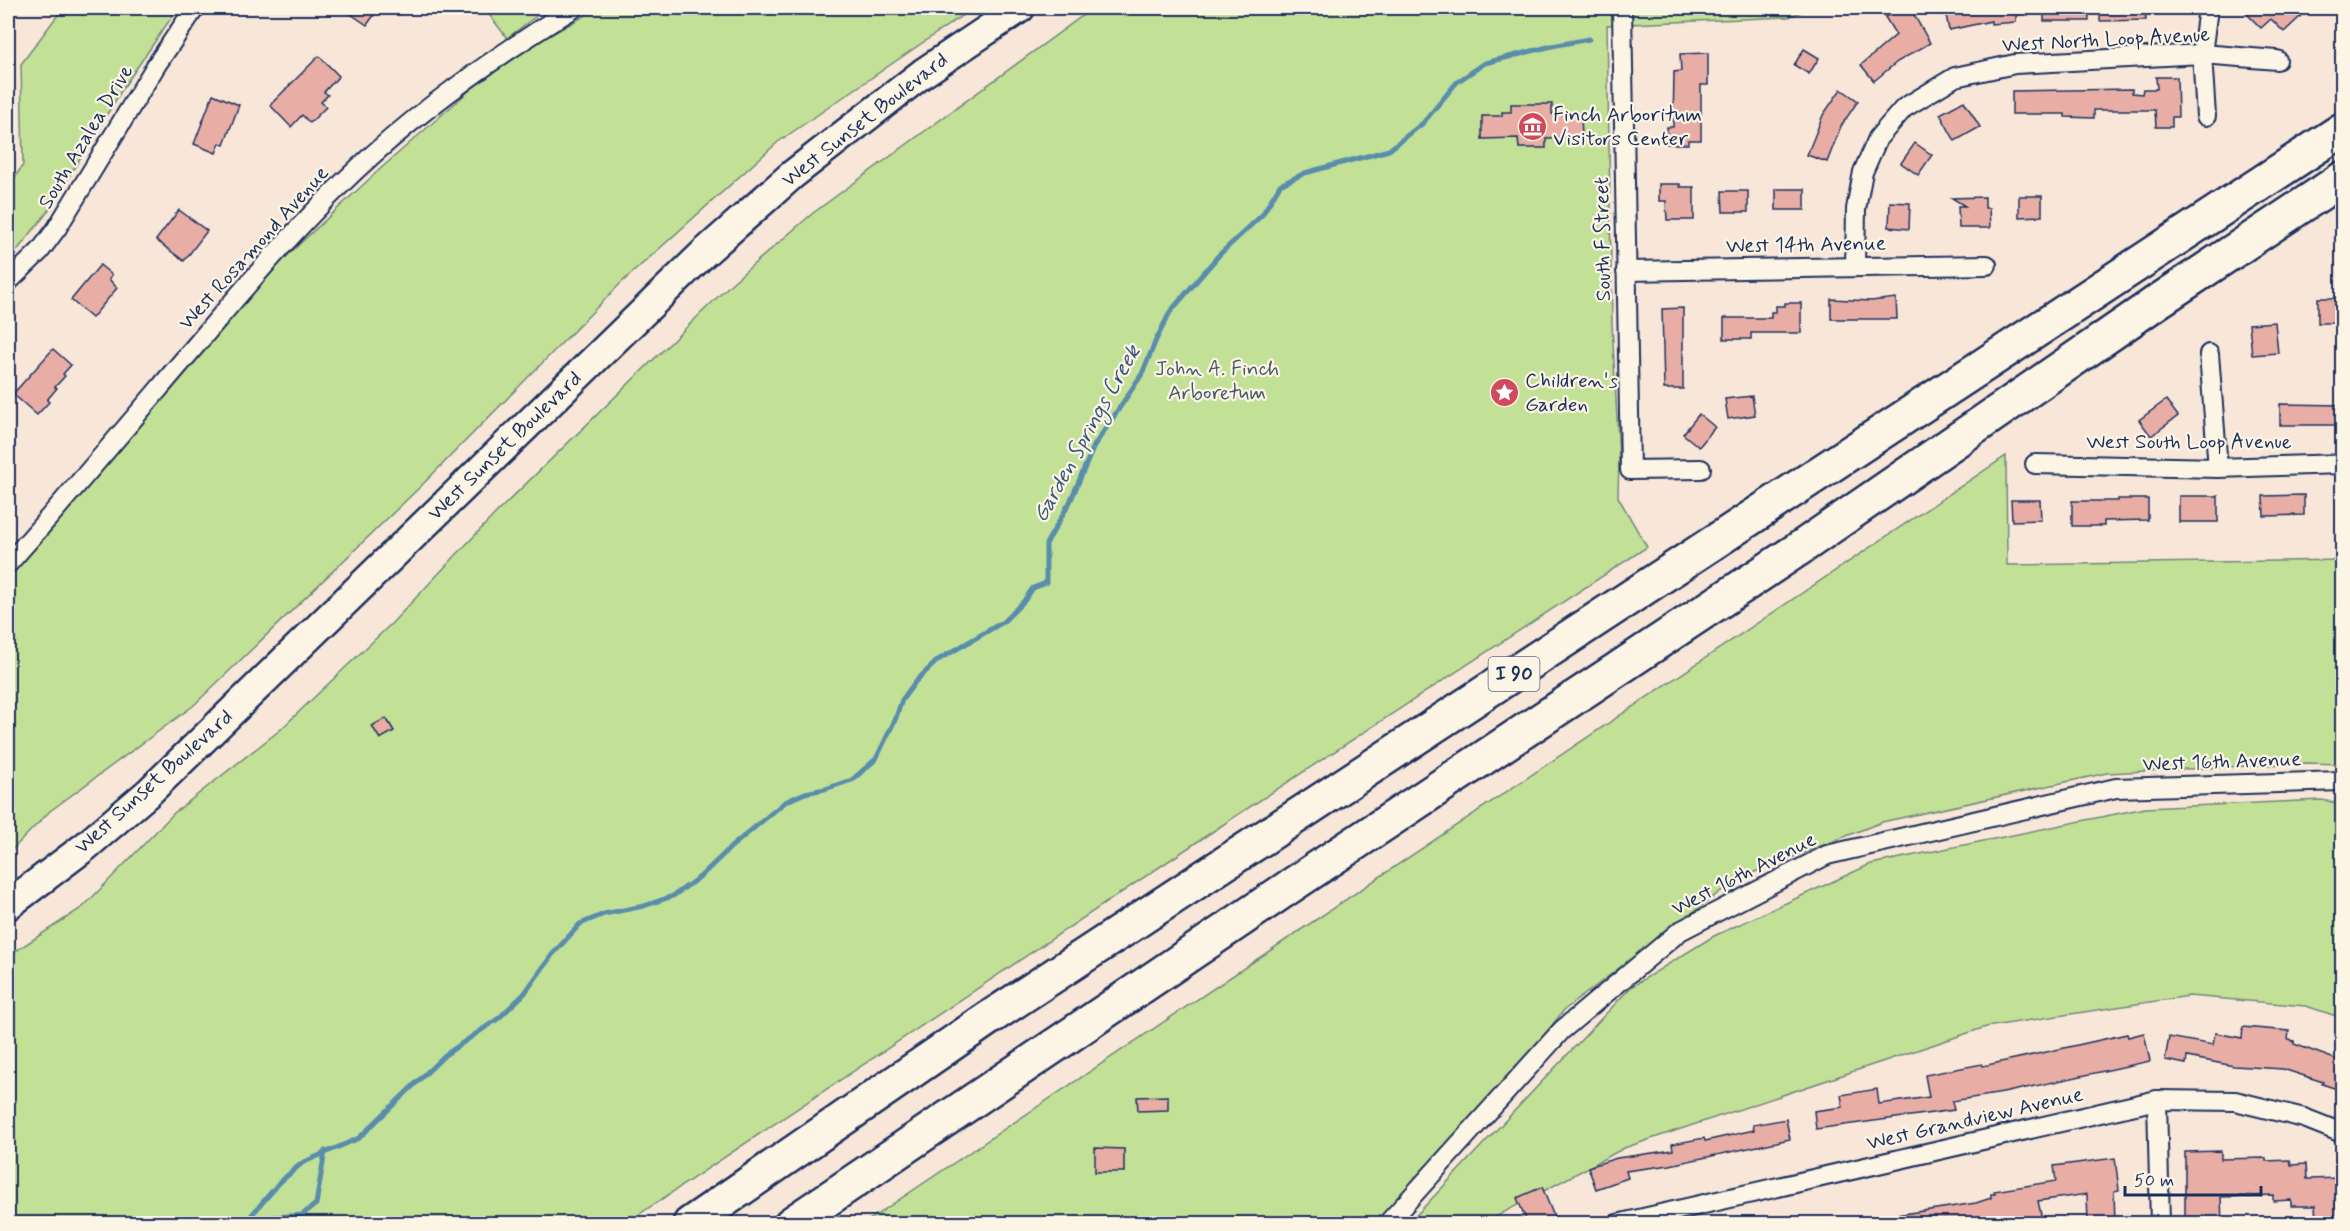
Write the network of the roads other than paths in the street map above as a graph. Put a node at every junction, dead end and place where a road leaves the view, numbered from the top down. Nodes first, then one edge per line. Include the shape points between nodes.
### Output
1 (195, 8) edge
2 (574, 8) edge
3 (1020, 8) edge
4 (1622, 8) edge
5 (2208, 8) edge
6 (2202, 54) junction
7 (2277, 60) dead end
8 (2206, 116) dead end
9 (2343, 130) edge
10 (2343, 179) edge
11 (1988, 265) dead end
12 (1855, 267) junction
13 (1626, 272) junction
14 (8, 282) edge
15 (2209, 354) dead end
16 (2035, 464) dead end
17 (2343, 464) edge
18 (2218, 468) junction
19 (1701, 470) dead end
20 (8, 564) edge
21 (2343, 781) edge
22 (8, 905) edge
23 (2157, 1100) junction
24 (2343, 1133) edge
25 (1617, 1223) edge
26 (690, 1224) edge
27 (791, 1224) edge
28 (1387, 1224) edge
29 (2160, 1224) edge

1 - 14 street, South Azalea Drive via 57,228
2 - 20 street, West Rosamond Avenue via 518,43 357,169 258,271
3 - 22 main road, West Sunset Boulevard via 923,73 792,175 703,254 148,794
4 - 13 street, South F Street
5 - 6 street
6 - 7 street, West North Loop Avenue
6 - 8 street
6 - 12 street, West North Loop Avenue via 2015,64 1955,77 1904,108 1878,138 1863,172 1856,209
9 - 26 highway, I 90 via 996,1013
10 - 27 highway, I 90
11 - 12 street, West 14th Avenue
12 - 13 street, West 14th Avenue
13 - 19 street, South F Street via 1630,470
15 - 18 street
16 - 18 street, West South Loop Avenue
17 - 18 street, West South Loop Avenue
21 - 28 street, West 16th Avenue via 2116,788 1827,855 1680,932 1589,1007 1562,1030
23 - 24 street, West Grandview Avenue via 2235,1101 2304,1118
23 - 25 street, West Grandview Avenue
23 - 29 street

